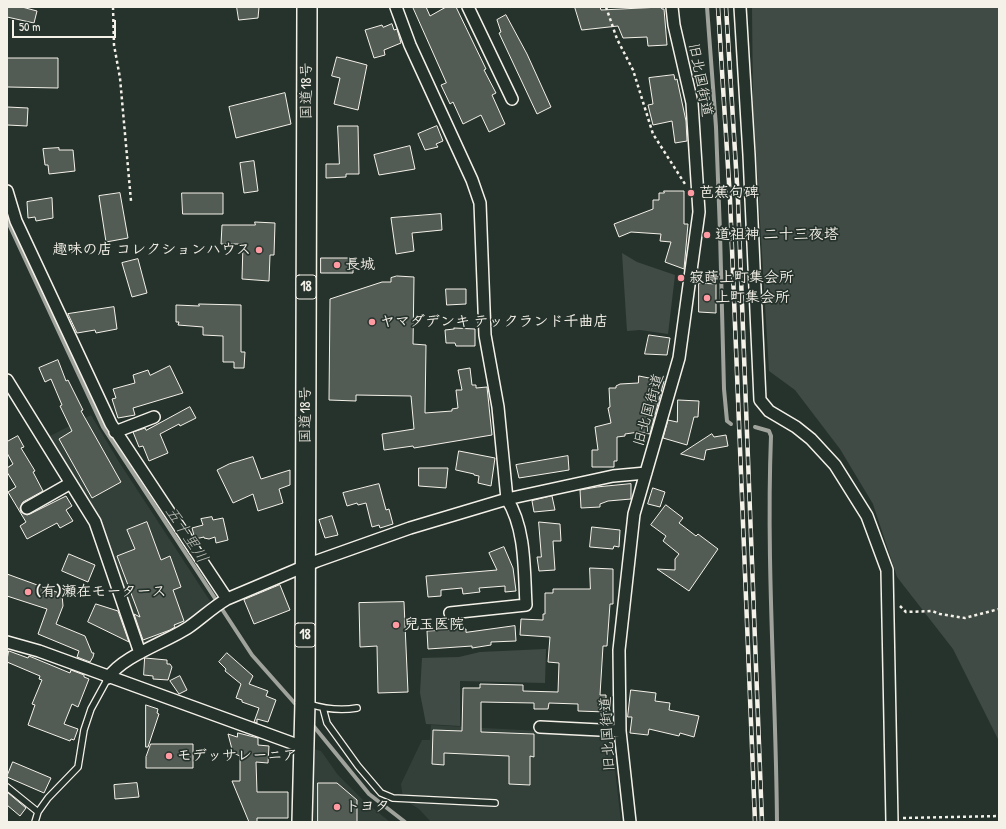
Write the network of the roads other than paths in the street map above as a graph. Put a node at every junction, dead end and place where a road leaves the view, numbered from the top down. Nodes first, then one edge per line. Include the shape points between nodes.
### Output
1 (307, 7) edge
2 (396, 7) edge
3 (468, 7) edge
4 (672, 7) edge
5 (740, 7) edge
6 (512, 99) dead end
7 (7, 190) edge
8 (7, 380) edge
9 (154, 417) dead end
10 (115, 432) junction
11 (646, 474) junction
12 (71, 483) junction
13 (507, 499) junction
14 (27, 508) dead end
15 (305, 567) junction
16 (225, 600) junction
17 (450, 613) dead end
18 (7, 642) edge
19 (140, 653) junction
20 (108, 678) junction
21 (305, 702) junction
22 (323, 708) junction
23 (357, 708) dead end
24 (540, 727) dead end
25 (620, 731) junction
26 (303, 738) junction
27 (7, 787) edge
28 (495, 803) dead end
29 (38, 812) junction
30 (892, 820) edge
31 (35, 822) edge
32 (302, 822) edge
33 (630, 822) edge

1 - 15 highway, 国道18号 / 18
2 - 13 street via 410,45 472,180 480,203 485,335 498,407
3 - 6 street
4 - 11 street, 旧北国街道 via 692,103 699,212 679,358
5 - 30 street via 760,400 769,411 811,439 835,465 867,516 887,570
7 - 10 street via 16,221
8 - 12 street
9 - 10 street
10 - 16 street
11 - 13 street via 613,476
11 - 25 street, 旧北国街道 via 634,514 619,650
12 - 14 street
12 - 19 street via 95,522
13 - 15 street via 410,528
13 - 17 street via 514,510 521,540 526,605
15 - 16 street
15 - 21 highway, 国道18号 / 18
16 - 19 street via 189,627
18 - 20 street via 39,651
19 - 20 street via 112,671
20 - 26 street
20 - 29 lane via 91,709 84,730 78,767
21 - 22 lane
21 - 26 highway, 国道18号 / 18
22 - 23 lane via 343,711
22 - 28 lane via 327,723 358,766 381,792 393,798
24 - 25 street
25 - 33 street, 旧北国街道
26 - 32 highway, 国道18号 / 18
27 - 29 lane
29 - 31 lane

